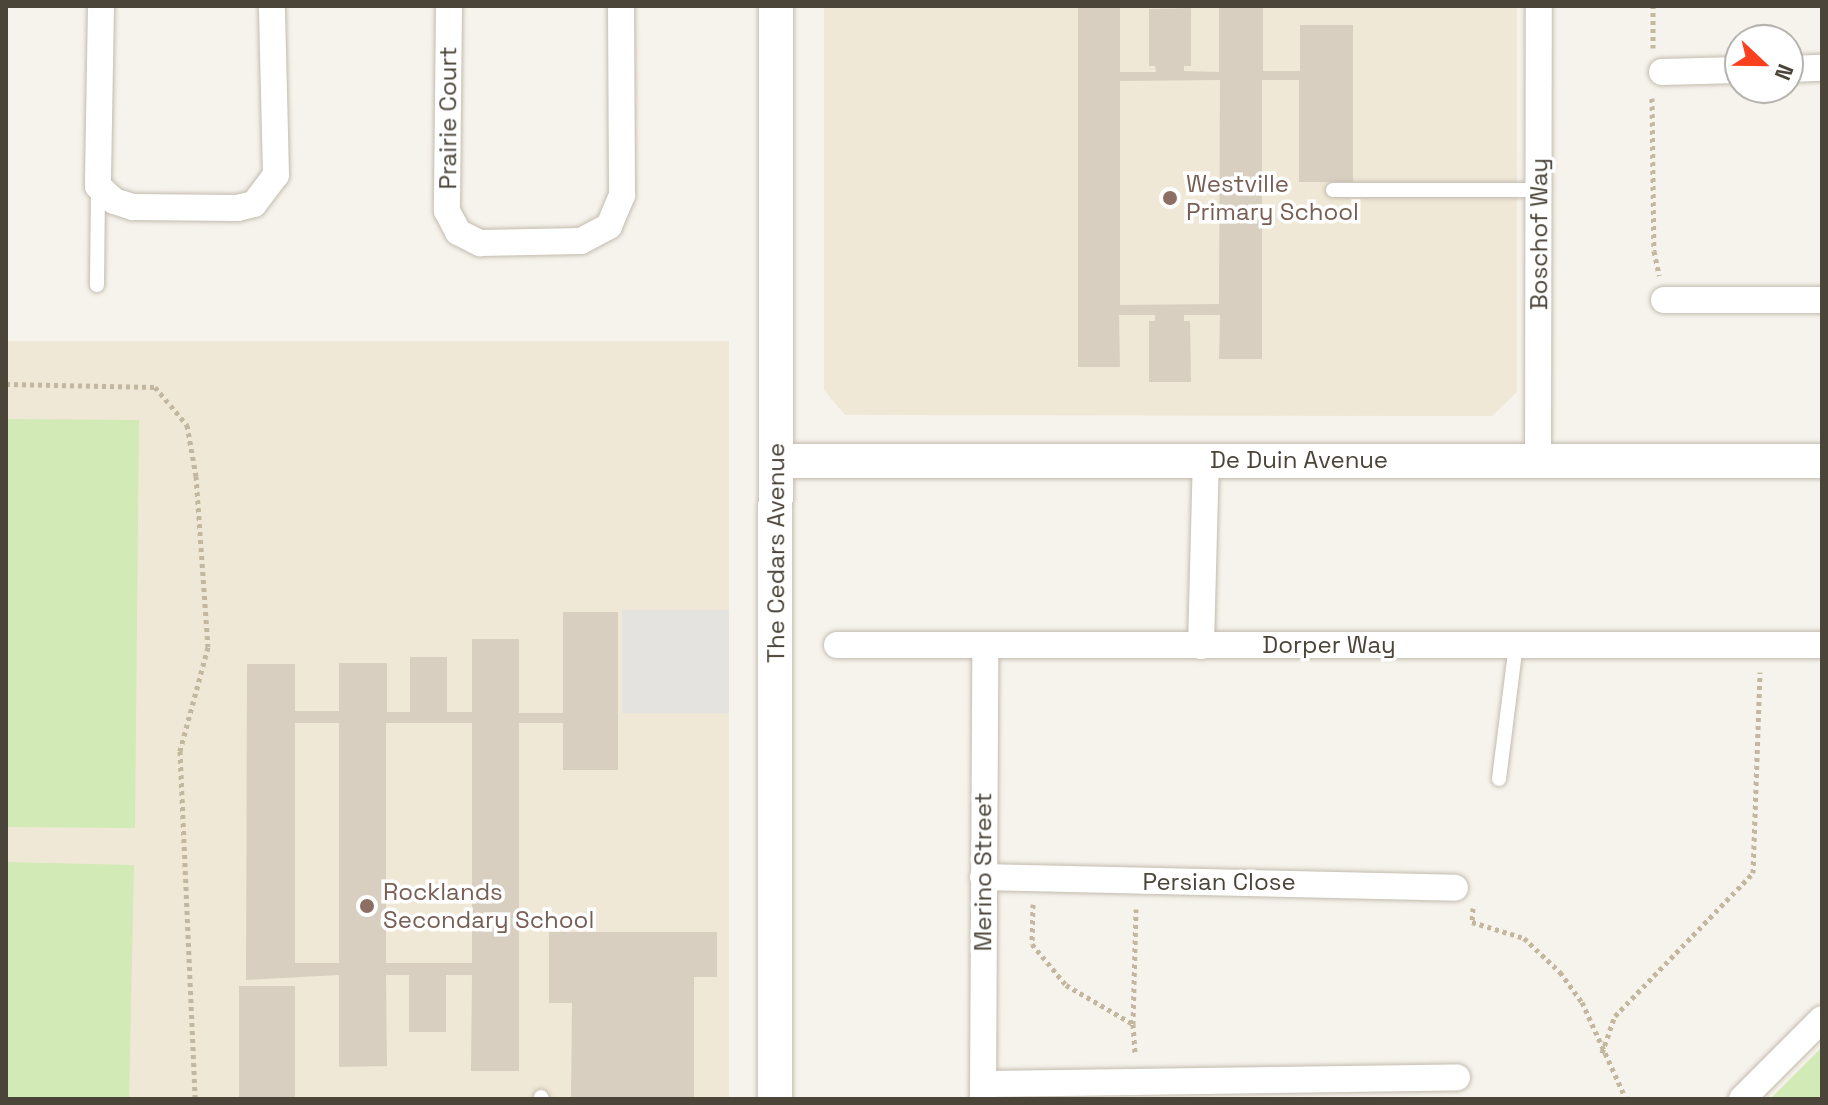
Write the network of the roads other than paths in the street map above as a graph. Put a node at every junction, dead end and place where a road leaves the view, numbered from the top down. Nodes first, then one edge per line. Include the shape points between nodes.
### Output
1 (101, 6) edge
2 (272, 6) edge
3 (449, 6) edge
4 (621, 6) edge
5 (776, 6) edge
6 (1539, 6) edge
7 (1724, 72) edge
8 (1657, 79) road end
9 (98, 186) junction
10 (1333, 190) dead end
11 (1539, 190) junction
12 (97, 285) dead end
13 (1664, 300) road end
14 (1822, 300) edge
15 (776, 461) junction
16 (1206, 461) junction
17 (1538, 461) junction
18 (1822, 461) edge
19 (837, 645) dead end
20 (1516, 645) junction
21 (1822, 645) edge
22 (985, 646) junction
23 (1201, 646) junction
24 (1499, 779) dead end
25 (983, 877) junction
26 (1455, 888) road end
27 (1822, 1019) edge
28 (1457, 1077) dead end
29 (983, 1091) edge
30 (775, 1099) edge
31 (1742, 1099) edge

1 - 9 street
2 - 9 street via 276,175 267,194 237,208 133,207 114,201
3 - 4 street, Prairie Court via 447,211 458,232 480,243 581,241 609,226 622,195
5 - 15 street, The Cedars Avenue
6 - 11 street, Boschof Way
7 - 8 street
9 - 12 lane
10 - 11 lane
11 - 17 street, Boschof Way
13 - 14 street
15 - 16 street, De Duin Avenue
15 - 30 street, The Cedars Avenue
16 - 17 street, De Duin Avenue
16 - 23 street
17 - 18 street, De Duin Avenue
19 - 22 street, Dorper Way
20 - 21 street, Dorper Way
20 - 23 street, Dorper Way
20 - 24 lane
22 - 23 street, Dorper Way
22 - 25 street, Merino Street
25 - 26 street, Persian Close
25 - 29 street, Merino Street
27 - 31 street
28 - 29 street via 1136,1079

